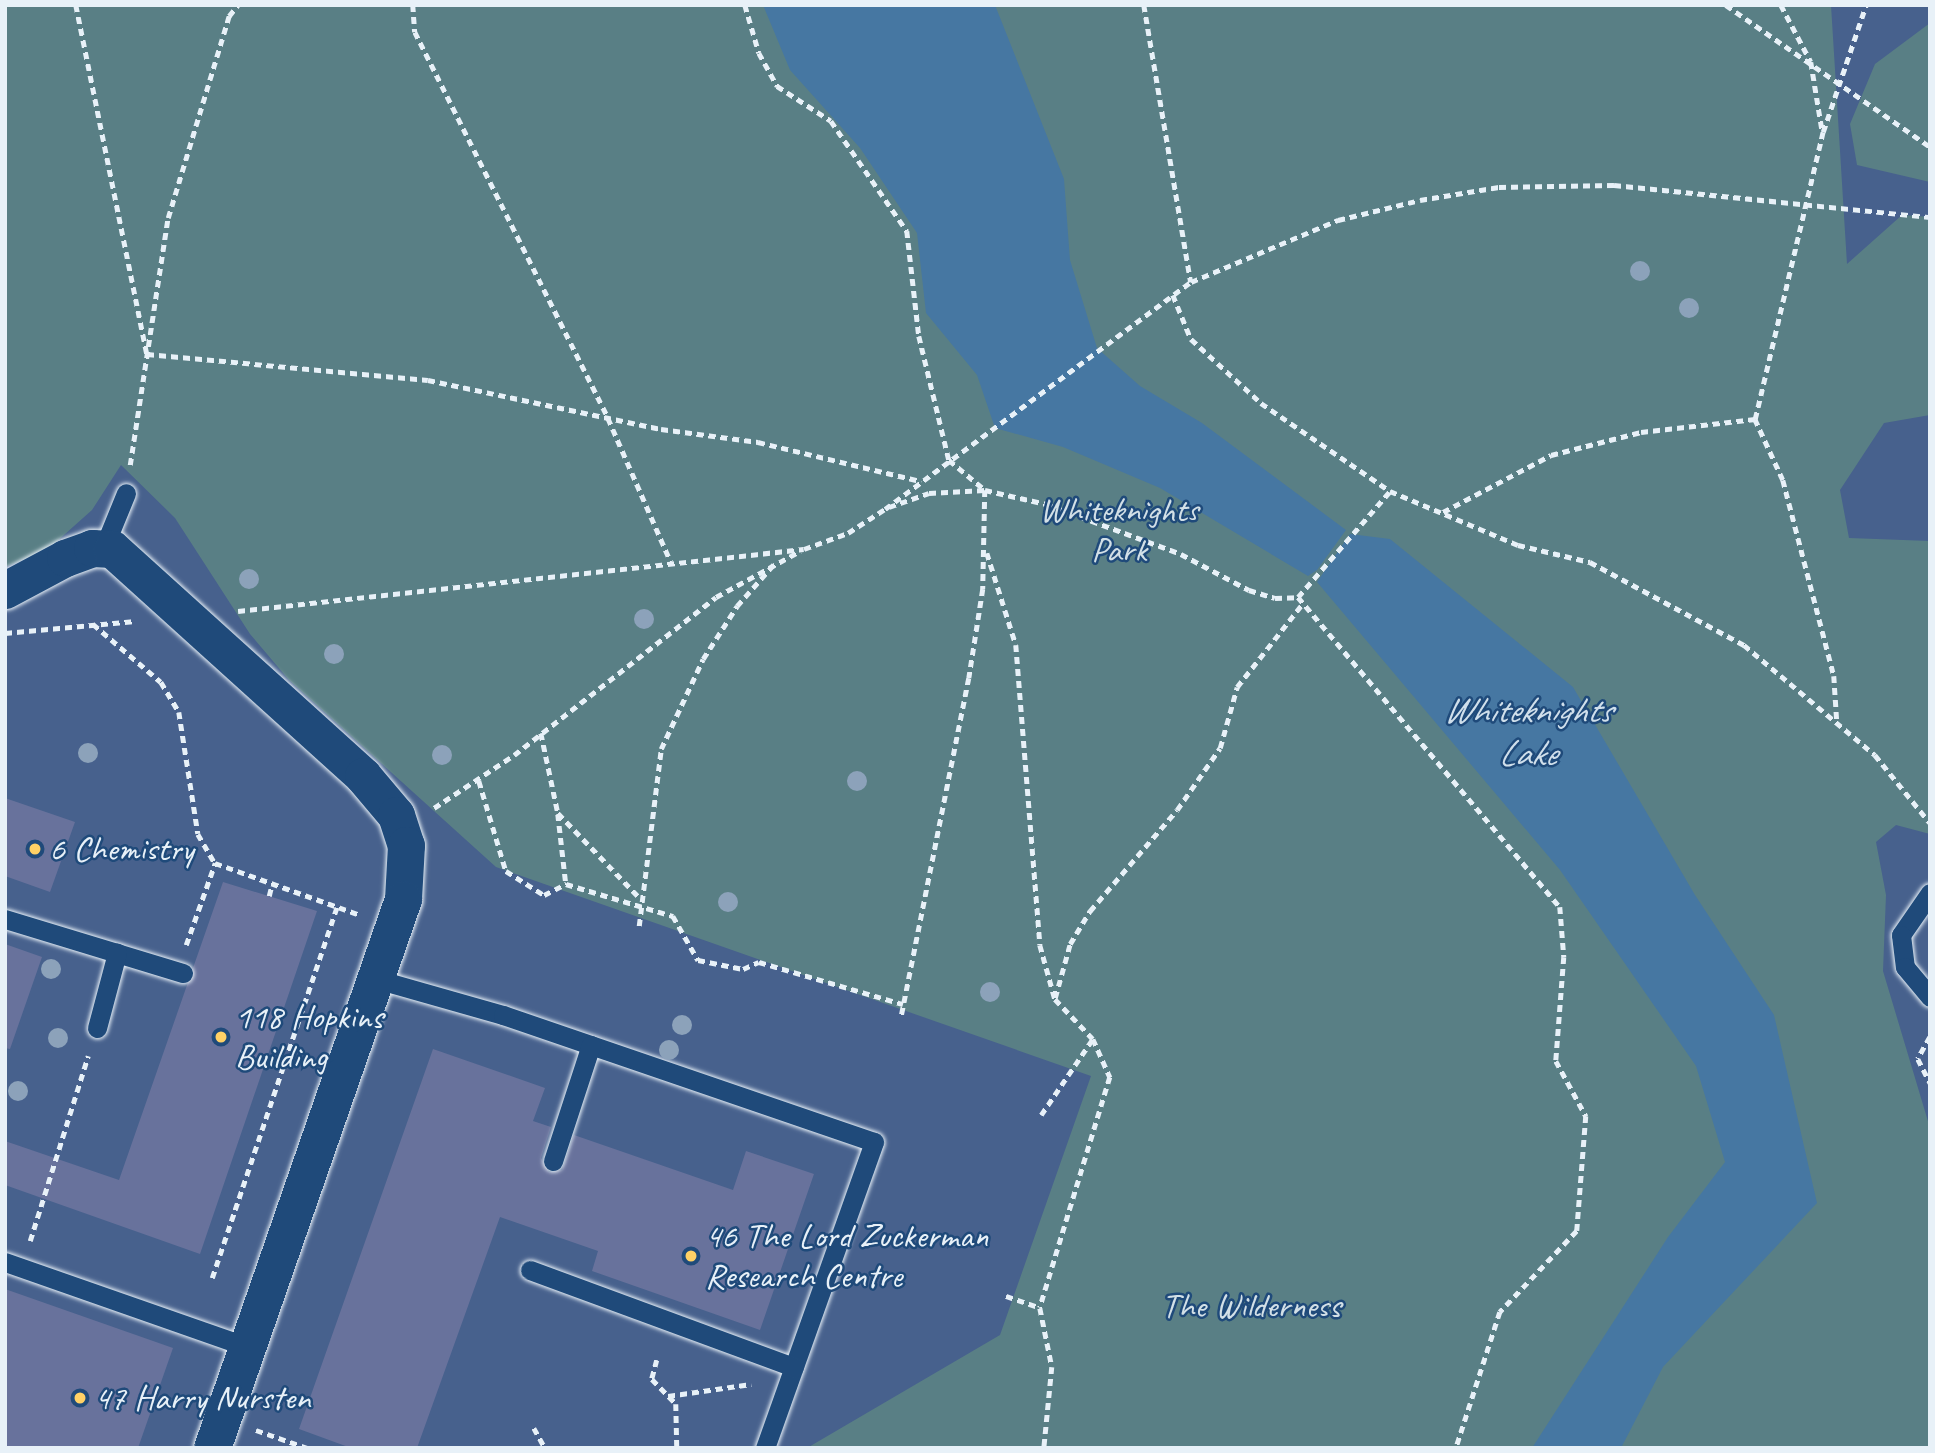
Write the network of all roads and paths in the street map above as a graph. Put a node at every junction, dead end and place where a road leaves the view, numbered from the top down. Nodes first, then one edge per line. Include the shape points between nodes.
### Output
1 (76, 5) edge
2 (238, 5) edge
3 (413, 5) edge
4 (745, 5) edge
5 (1144, 5) edge
6 (1726, 5) edge
7 (1781, 5) edge
8 (1866, 5) edge
9 (1811, 62) junction
10 (1840, 83) junction
11 (1823, 132) junction
12 (1930, 147) edge
13 (1809, 204) junction
14 (1930, 218) edge
15 (1191, 282) junction
16 (1173, 295) junction
17 (147, 354) junction
18 (608, 418) junction
19 (1755, 419) junction
20 (949, 460) junction
21 (922, 481) junction
22 (985, 490) junction
23 (1390, 491) junction
24 (126, 493) joint
25 (885, 509) junction
26 (1442, 512) junction
27 (104, 547) junction
28 (986, 549) junction
29 (804, 550) junction
30 (777, 561) junction
31 (671, 562) junction
32 (5, 590) edge
33 (1298, 597) junction
34 (1303, 603) junction
35 (190, 617) junction
36 (92, 624) junction
37 (5, 633) edge
38 (1837, 723) junction
39 (541, 733) junction
40 (478, 781) junction
41 (558, 813) junction
42 (396, 815) junction
43 (1930, 823) edge
44 (215, 863) junction
45 (272, 884) junction
46 (566, 884) junction
47 (1930, 893) edge
48 (269, 897) dead end
49 (639, 897) junction
50 (337, 907) junction
51 (638, 907) junction
52 (5, 919) edge
53 (639, 926) dead end
54 (394, 927) junction
55 (117, 953) junction
56 (180, 972) joint
57 (376, 979) junction
58 (1930, 997) edge
59 (1055, 999) junction
60 (904, 1004) junction
61 (901, 1017) dead end
62 (97, 1028) joint
63 (1930, 1037) edge
64 (1093, 1039) junction
65 (591, 1045) junction
66 (1930, 1083) edge
67 (1041, 1115) dead end
68 (553, 1161) dead end
69 (13, 1264) edge
70 (530, 1270) dead end
71 (212, 1278) dead end
72 (1006, 1296) dead end
73 (1040, 1308) junction
74 (248, 1347) junction
75 (657, 1360) dead end
76 (792, 1373) junction
77 (668, 1396) junction
78 (244, 1426) dead end
79 (534, 1428) dead end
80 (212, 1448) edge
81 (307, 1448) edge
82 (545, 1448) edge
83 (677, 1448) edge
84 (765, 1448) edge
85 (1044, 1448) edge
86 (1456, 1448) edge

1 - 17 path
2 - 17 path via 229,16 168,218
3 - 18 path via 415,32
4 - 20 path via 758,54 777,86 831,121 908,231 919,336
5 - 15 path
6 - 9 path
7 - 9 path
8 - 10 path
9 - 10 path
9 - 11 path
10 - 11 path
10 - 12 path
11 - 13 path
13 - 14 path
13 - 15 path via 1614,184 1499,187 1338,220
13 - 19 path via 1788,266
15 - 16 path
16 - 20 path
16 - 23 path via 1191,339 1251,394
17 - 18 path via 428,380
17 - 24 path
18 - 21 path via 758,442
18 - 31 path
19 - 26 path via 1641,432 1551,455
19 - 38 path via 1783,480 1834,676
20 - 21 path
20 - 22 path
21 - 25 path
22 - 25 path via 929,493
22 - 28 path
22 - 33 path via 1046,504 1139,537 1249,590
23 - 26 path
23 - 33 path
24 - 27 lane
25 - 29 path via 848,533
26 - 38 path via 1518,545 1590,562 1647,588 1744,645
27 - 32 street via 65,558
27 - 35 street via 132,562
28 - 59 path via 1016,645 1041,945
28 - 60 path via 969,678
29 - 30 path
29 - 31 path
30 - 39 path via 716,597
30 - 49 path via 737,606 703,659 661,750
31 - 35 path
33 - 34 path
34 - 59 path via 1237,687 1220,748 1177,810 1090,911 1070,944
34 - 86 path via 1560,907 1564,957 1556,1061 1586,1116 1577,1231 1500,1312
35 - 36 path
35 - 42 street via 363,776
36 - 37 path
36 - 44 path via 161,682 179,712 198,834
38 - 43 path via 1875,755
39 - 40 path
39 - 41 path
40 - 42 path via 439,807
40 - 46 path via 506,871 544,895
41 - 46 path
41 - 49 path
42 - 54 street via 407,875
44 - 45 path
44 - 56 path
45 - 48 path
45 - 50 path
46 - 51 path
47 - 58 lane via 1901,935 1905,967
49 - 51 path
50 - 54 path
50 - 71 path
51 - 53 path
51 - 60 path via 673,916 698,960 743,969 759,962
52 - 55 lane
54 - 57 street
55 - 56 lane
55 - 62 lane
57 - 65 lane
57 - 74 street
59 - 64 path
60 - 61 path
62 - 69 path
63 - 66 path via 1918,1059
64 - 67 path
64 - 73 path via 1110,1077
65 - 68 lane
65 - 76 lane via 874,1142
69 - 74 lane
70 - 76 lane
72 - 73 path
73 - 85 path via 1052,1367
74 - 80 street
75 - 77 path via 652,1379
76 - 77 path
76 - 84 lane
77 - 83 path via 676,1404
78 - 81 path
79 - 82 path

